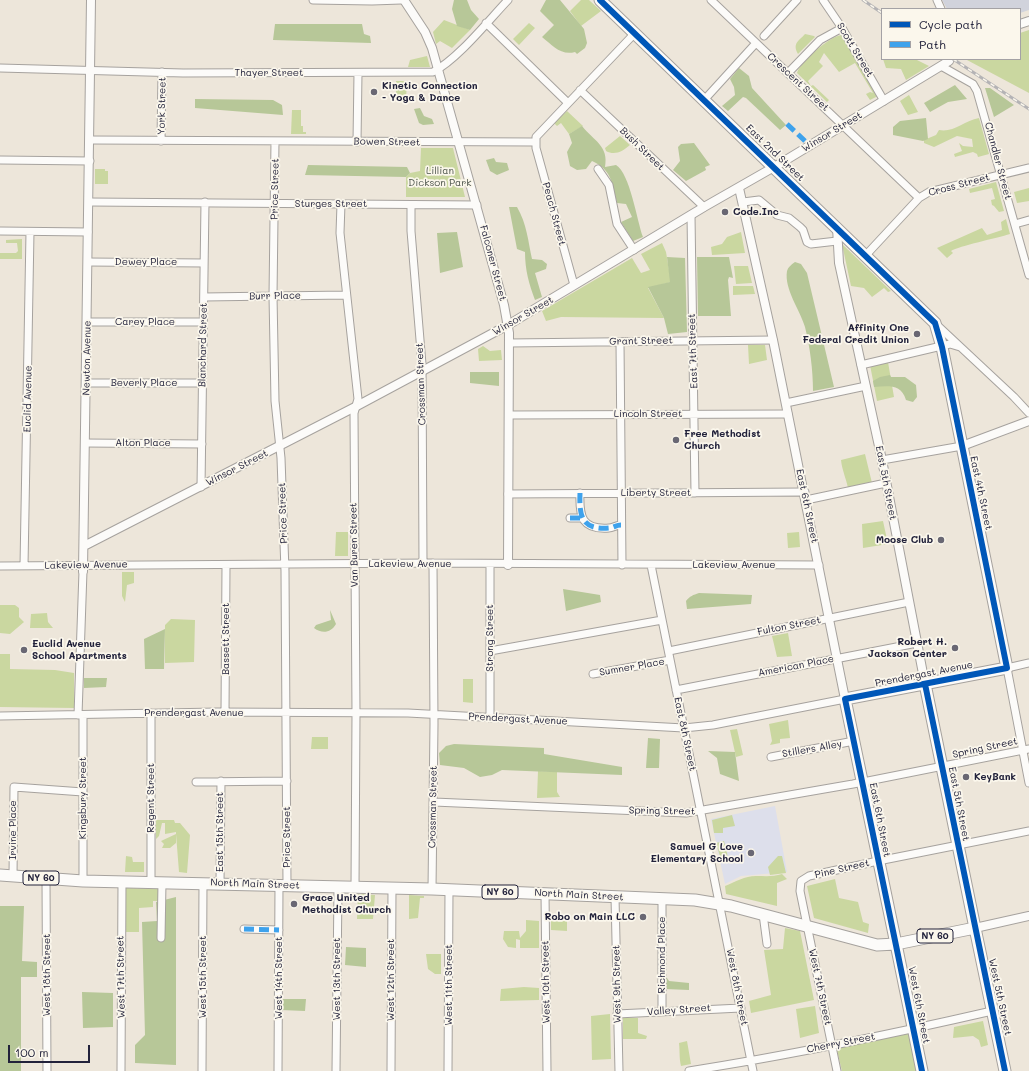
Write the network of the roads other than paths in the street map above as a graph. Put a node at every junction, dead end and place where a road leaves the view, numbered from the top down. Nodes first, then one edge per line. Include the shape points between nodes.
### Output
1 (91, 0) edge
2 (313, 0) edge
3 (403, 0) edge
4 (508, 0) edge
5 (600, 0) edge
6 (711, 0) edge
7 (797, 0) edge
8 (822, 0) edge
9 (486, 23) junction
10 (842, 28) junction
11 (635, 33) junction
12 (764, 36) dead end
13 (756, 43) junction
14 (948, 61) dead end
15 (941, 66) junction
16 (0, 68) edge
17 (438, 69) junction
18 (90, 70) junction
19 (162, 72) junction
20 (358, 73) junction
21 (788, 73) junction
22 (580, 90) junction
23 (705, 99) junction
24 (884, 101) junction
25 (568, 103) junction
26 (844, 125) junction
27 (90, 140) junction
28 (161, 141) junction
29 (275, 141) junction
30 (357, 142) junction
31 (459, 142) junction
32 (535, 142) junction
33 (0, 160) edge
34 (86, 161) junction
35 (775, 167) junction
36 (1029, 168) edge
37 (598, 169) dead end
38 (1002, 175) junction
39 (739, 188) junction
40 (919, 198) junction
41 (89, 202) junction
42 (205, 202) junction
43 (743, 202) junction
44 (274, 204) junction
45 (341, 204) junction
46 (411, 204) junction
47 (477, 205) junction
48 (704, 207) junction
49 (691, 215) junction
50 (1029, 220) edge
51 (1015, 224) junction
52 (837, 227) junction
53 (0, 231) edge
54 (30, 232) junction
55 (88, 232) junction
56 (836, 241) junction
57 (634, 250) junction
58 (866, 255) junction
59 (88, 262) junction
60 (204, 263) junction
61 (1028, 270) edge
62 (574, 285) junction
63 (346, 295) junction
64 (274, 296) junction
65 (204, 297) junction
66 (87, 322) junction
67 (203, 322) junction
68 (935, 322) junction
69 (508, 325) junction
70 (773, 340) junction
71 (692, 341) junction
72 (620, 342) junction
73 (509, 343) junction
74 (942, 347) junction
75 (961, 347) junction
76 (861, 365) junction
77 (422, 371) junction
78 (202, 382) junction
79 (86, 383) junction
80 (866, 386) junction
81 (786, 403) junction
82 (355, 407) junction
83 (1029, 413) edge
84 (695, 414) junction
85 (788, 414) junction
86 (508, 415) junction
87 (621, 415) junction
88 (1029, 421) edge
89 (85, 443) junction
90 (202, 444) junction
91 (280, 446) junction
92 (962, 446) junction
93 (882, 460) junction
94 (886, 483) junction
95 (202, 487) junction
96 (695, 490) junction
97 (580, 493) junction
98 (621, 493) junction
99 (508, 494) junction
100 (808, 497) junction
101 (570, 518) dead end
102 (582, 518) junction
103 (621, 525) junction
104 (84, 546) junction
105 (423, 563) junction
106 (433, 563) junction
107 (354, 564) junction
108 (490, 564) junction
109 (508, 564) junction
110 (622, 564) junction
111 (285, 565) junction
112 (651, 565) junction
113 (819, 565) junction
114 (0, 566) edge
115 (24, 566) junction
116 (226, 566) junction
117 (83, 568) junction
118 (909, 602) junction
119 (830, 618) junction
120 (662, 620) junction
121 (917, 643) junction
122 (669, 650) junction
123 (490, 651) junction
124 (837, 658) junction
125 (670, 660) junction
126 (1029, 663) edge
127 (1007, 668) junction
128 (593, 674) dead end
129 (924, 684) junction
130 (676, 690) junction
131 (845, 699) junction
132 (226, 712) junction
133 (151, 713) junction
134 (287, 713) junction
135 (356, 713) junction
136 (490, 714) junction
137 (81, 715) junction
138 (434, 715) junction
139 (0, 716) edge
140 (684, 728) junction
141 (854, 741) junction
142 (1026, 749) edge
143 (771, 757) dead end
144 (941, 767) junction
145 (221, 781) junction
146 (196, 782) dead end
147 (287, 782) junction
148 (863, 782) junction
149 (1029, 783) edge
150 (83, 792) junction
151 (434, 802) junction
152 (701, 811) junction
153 (1029, 831) edge
154 (957, 845) junction
155 (878, 861) junction
156 (0, 875) edge
157 (13, 876) junction
158 (46, 879) junction
159 (83, 881) junction
160 (122, 882) junction
161 (156, 883) junction
162 (203, 883) junction
163 (220, 883) junction
164 (283, 885) junction
165 (338, 886) junction
166 (355, 887) junction
167 (392, 888) junction
168 (432, 889) junction
169 (545, 894) junction
170 (449, 895) junction
171 (615, 897) junction
172 (662, 899) junction
173 (720, 904) junction
174 (763, 914) junction
175 (1029, 916) edge
176 (808, 927) junction
177 (975, 928) junction
178 (244, 930) dead end
179 (279, 930) junction
180 (161, 938) dead end
181 (867, 942) junction
182 (768, 944) dead end
183 (896, 944) junction
184 (898, 956) junction
185 (741, 1008) junction
186 (992, 1010) junction
187 (662, 1011) junction
188 (617, 1014) junction
189 (913, 1029) junction
190 (832, 1044) junction
191 (751, 1061) junction
192 (46, 1071) edge
193 (121, 1071) edge
194 (202, 1071) edge
195 (278, 1071) edge
196 (336, 1071) edge
197 (391, 1071) edge
198 (448, 1071) edge
199 (547, 1071) edge
200 (619, 1071) edge
201 (689, 1071) edge
202 (753, 1071) edge
203 (837, 1071) edge
204 (922, 1071) edge
205 (1005, 1071) edge

1 - 18 street, Newton Avenue
2 - 3 street
3 - 17 street, Falconer Street via 425,32
4 - 9 street
5 - 11 main road, East 2nd Street
6 - 13 street, Crescent Street
7 - 12 street
8 - 10 street, Scott Street
9 - 17 street
9 - 25 street
10 - 21 street via 820,40
10 - 24 street, Scott Street
11 - 22 street
11 - 23 main road, East 2nd Street
13 - 21 street, Crescent Street
13 - 23 street
14 - 15 street, Winsor Street
15 - 24 street, Winsor Street
15 - 38 street, Chandler Street via 973,84 978,90
16 - 18 street, Thayer Street
17 - 20 street, Thayer Street via 425,72
17 - 31 street, Falconer Street
18 - 19 street, Thayer Street
18 - 27 street, Newton Avenue
19 - 20 street, Thayer Street
19 - 28 street, York Street
20 - 30 street
21 - 26 street, Crescent Street
22 - 25 street
22 - 48 street, Bush Street
23 - 35 main road, East 2nd Street
24 - 26 street, Winsor Street
25 - 32 street via 538,134
26 - 35 street, Winsor Street
26 - 40 street, Crescent Street
27 - 28 street, Bowen Street
27 - 34 street, Newton Avenue
28 - 29 street, Bowen Street
29 - 30 street, Bowen Street
29 - 44 street, Price Street
30 - 31 street, Bowen Street
31 - 32 street, Bowen Street
31 - 47 street, Falconer Street
32 - 62 street, Peach Street
33 - 34 street
34 - 41 street, Newton Avenue
35 - 39 street, Winsor Street
35 - 52 main road, East 2nd Street
36 - 38 street, Cross Street
37 - 57 street via 609,186 617,224
38 - 40 street, Cross Street via 972,180 929,192
38 - 51 street, Chandler Street
39 - 43 street, East 6th Street
39 - 48 street, Winsor Street
40 - 58 street, Cross Street
41 - 42 street, Sturges Street
41 - 55 street, Newton Avenue
42 - 44 street, Sturges Street
42 - 60 street, Blanchard Street
43 - 56 street via 759,200 777,215 789,218 803,230 807,242 811,244
43 - 70 street, East 6th Street
44 - 45 street, Sturges Street
44 - 64 street, Price Street
45 - 46 street, Sturges Street
45 - 63 street, Van Buren Street via 340,233
46 - 47 street, Sturges Street
46 - 77 street, Crossman Street
47 - 69 street, Falconer Street
48 - 49 street, Winsor Street
49 - 57 street, Winsor Street
49 - 71 street, East 7th Street
50 - 51 street
51 - 61 street, Chandler Street
52 - 56 street, East 5th Street
52 - 58 main road, East 2nd Street
53 - 54 street
54 - 55 street
54 - 115 street, Euclid Avenue
55 - 59 street, Newton Avenue
56 - 76 street, East 5th Street
57 - 62 street, Winsor Street
58 - 68 main road, East 2nd Street
59 - 60 street, Dewey Place
59 - 66 street, Newton Avenue
60 - 65 street, Blanchard Street
62 - 69 street, Winsor Street
63 - 64 street, Burr Place
63 - 82 street, Van Buren Street via 358,399
64 - 65 street, Burr Place
64 - 91 street, Price Street via 275,401
65 - 67 street, Blanchard Street
66 - 67 street, Carey Place
66 - 79 street, Newton Avenue
67 - 78 street, Blanchard Street
68 - 74 main road, East 4th Street
68 - 75 street, East 2nd Street
69 - 73 street, Falconer Street
69 - 77 street, Winsor Street
70 - 71 street, Grant Street
70 - 81 street, East 6th Street
71 - 72 street, Grant Street
71 - 84 street, East 7th Street
72 - 73 street, Grant Street
72 - 87 street
73 - 86 street, Falconer Street
74 - 75 street via 950,344
74 - 76 street
74 - 92 main road, East 4th Street
75 - 83 street, East 2nd Street
76 - 80 street, East 5th Street
77 - 82 street, Winsor Street
77 - 105 street, Crossman Street
78 - 79 street, Beverly Place
78 - 90 street, Blanchard Street
79 - 89 street, Newton Avenue
80 - 81 street
80 - 93 street, East 5th Street
81 - 85 street, East 6th Street
82 - 91 street, Winsor Street
82 - 107 street, Van Buren Street
84 - 85 street, Lincoln Street
84 - 87 street, Lincoln Street
84 - 96 street, East 7th Street
85 - 100 street, East 6th Street
86 - 87 street, Lincoln Street
86 - 99 street, Falconer Street
87 - 98 street
88 - 92 street
89 - 90 street, Alton Place
89 - 104 street, Newton Avenue
90 - 95 street, Blanchard Street
91 - 95 street, Winsor Street
91 - 111 street, Price Street
92 - 93 street
92 - 127 main road, East 4th Street
93 - 94 street, East 5th Street
94 - 100 street, Liberty Street
94 - 118 street, East 5th Street
95 - 104 street, Winsor Street
96 - 98 street, Liberty Street
96 - 100 street, Liberty Street
97 - 98 street, Liberty Street
97 - 99 street, Liberty Street
97 - 102 street
98 - 103 street
99 - 109 street, Falconer Street
100 - 113 street, East 6th Street
101 - 102 street
102 - 103 street via 593,528
103 - 110 street
104 - 117 street, Newton Avenue
105 - 106 street, Lakeview Avenue
105 - 107 street, Lakeview Avenue
106 - 108 street, Lakeview Avenue
106 - 138 street, Crossman Street
107 - 111 street, Lakeview Avenue
107 - 135 street, Van Buren Street
108 - 109 street, Lakeview Avenue
108 - 123 street, Strong Street
109 - 110 street, Lakeview Avenue
110 - 112 street, Lakeview Avenue
111 - 116 street, Lakeview Avenue
111 - 134 street, Price Street
112 - 113 street, Lakeview Avenue
112 - 120 street, East 8th Street
113 - 119 street, East 6th Street
114 - 115 street, Lakeview Avenue
115 - 117 street, Lakeview Avenue
116 - 117 street, Lakeview Avenue
116 - 132 street, Bassett Street
117 - 137 street, Newton Avenue
118 - 119 street, Fulton Street
118 - 121 street, East 5th Street
119 - 122 street, Fulton Street
119 - 124 street, East 6th Street
120 - 122 street, East 8th Street
120 - 123 street
121 - 124 street, American Place
121 - 129 street, East 5th Street
122 - 125 street, East 8th Street
123 - 136 street, Strong Street
124 - 130 street, American Place
124 - 131 street, East 6th Street
125 - 128 street, Sumner Place
125 - 130 street, East 8th Street
126 - 127 street, Prendergast Avenue
127 - 129 main road, Prendergast Avenue
127 - 142 street, East 4th Street
129 - 131 main road, Prendergast Avenue
129 - 144 main road, East 5th Street
130 - 140 street, East 8th Street
131 - 140 street, Prendergast Avenue via 713,725
131 - 141 main road, East 6th Street
132 - 133 street, Prendergast Avenue
132 - 134 street, Prendergast Avenue
133 - 137 street, Prendergast Avenue
133 - 161 street, Regent Street
134 - 135 street, Prendergast Avenue
134 - 147 street, Price Street
135 - 138 street, Prendergast Avenue
135 - 166 street, Van Buren Street
136 - 138 street, Prendergast Avenue
136 - 140 street, Prendergast Avenue
137 - 139 street, Prendergast Avenue
137 - 150 street, Kingsbury Street
138 - 151 street, Crossman Street
140 - 152 street, East 8th Street
141 - 143 street, Stillers Alley
141 - 148 main road, East 6th Street
142 - 144 street, Spring Street
142 - 149 street, East 4th Street
144 - 148 street, Spring Street
144 - 154 main road, East 5th Street
145 - 146 street
145 - 147 street
145 - 163 street, East 15th Street
147 - 164 street, Price Street
148 - 152 street, Spring Street
148 - 155 main road, East 6th Street
150 - 157 street, Irvine Place via 14,788
150 - 159 street, Kingsbury Street
151 - 152 street, Spring Street via 686,813
151 - 168 street, Crossman Street
152 - 173 street, East 8th Street
153 - 154 street, Pine Street
154 - 155 street, Pine Street
154 - 177 main road, East 5th Street
155 - 176 street, Pine Street via 809,876 799,883
155 - 183 main road, East 6th Street
156 - 157 main road, North Main Street / NY 60
157 - 158 main road, North Main Street / NY 60
158 - 159 main road, North Main Street / NY 60
158 - 192 street, West 18th Street
159 - 160 main road, North Main Street / NY 60
160 - 161 main road, North Main Street / NY 60
160 - 193 street, West 17th Street
161 - 162 main road, North Main Street / NY 60
161 - 180 street, Regent Street
162 - 163 main road, North Main Street / NY 60
162 - 194 street, West 15th Street
163 - 164 main road, North Main Street / NY 60
164 - 165 main road, North Main Street / NY 60
164 - 179 street, West 14th Street
165 - 166 main road, North Main Street / NY 60
165 - 196 street, West 13th Street
166 - 167 main road, North Main Street / NY 60
167 - 168 main road, North Main Street / NY 60
167 - 197 street, West 12th Street
168 - 170 main road, North Main Street / NY 60
169 - 170 main road, North Main Street / NY 60
169 - 171 main road, North Main Street / NY 60
169 - 199 street, West 10th Street
170 - 198 street, West 11th Street
171 - 172 main road, North Main Street / NY 60
171 - 188 street, West 9th Street
172 - 173 main road, North Main Street / NY 60
172 - 187 street, Richmond Place
173 - 174 main road, North Main Street / NY 60
173 - 185 street, West 8th Street
174 - 176 main road, North Main Street / NY 60
174 - 182 street
175 - 177 street, North Main Street
176 - 181 main road, North Main Street / NY 60
176 - 190 street, West 7th Street
177 - 183 main road, North Main Street / NY 60
177 - 186 main road, West 5th Street
178 - 179 street
179 - 195 street, West 14th Street
181 - 183 main road, North Main Street / NY 60 via 877,945
181 - 184 main road, NY 60 via 867,945 893,951
183 - 184 main road, West 6th Street
184 - 189 main road, West 6th Street
185 - 187 street, Valley Street
185 - 191 street, West 8th Street
186 - 189 street, Cherry Street
186 - 205 main road, West 5th Street
187 - 188 street, Valley Street
188 - 200 street, West 9th Street
189 - 190 street, Cherry Street
189 - 204 main road, West 6th Street
190 - 191 street, Cherry Street
190 - 203 street, West 7th Street
191 - 201 street, Cherry Street
191 - 202 street, West 8th Street

